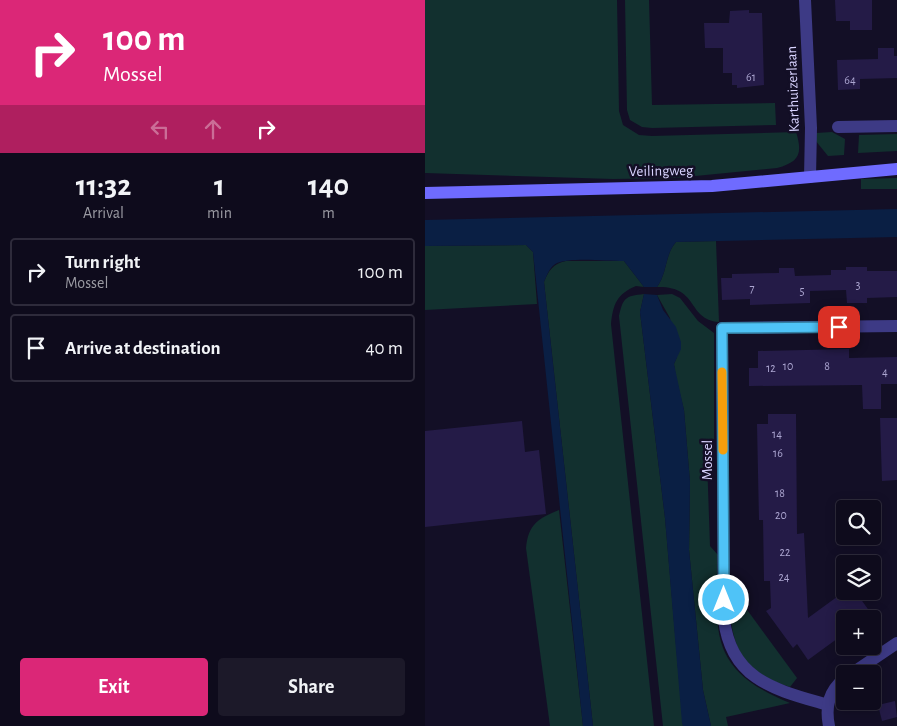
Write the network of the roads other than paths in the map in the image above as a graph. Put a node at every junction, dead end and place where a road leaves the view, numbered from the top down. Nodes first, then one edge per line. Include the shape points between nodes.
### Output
1 (805, 0) edge
2 (897, 126) edge
3 (838, 127) dead end
4 (897, 168) edge
5 (810, 177) junction
6 (425, 193) edge
7 (897, 326) edge
8 (897, 643) edge
9 (864, 665) edge
10 (836, 687) edge
11 (828, 705) junction
12 (829, 726) edge

1 - 5 street, Karthuizerlaan
2 - 3 street
4 - 5 street, Veilingweg
5 - 6 street, Veilingweg via 712,186
7 - 11 street, Mossel via 722,328 726,638 734,655 762,683
8 - 9 street
10 - 11 street via 831,692
11 - 12 street

